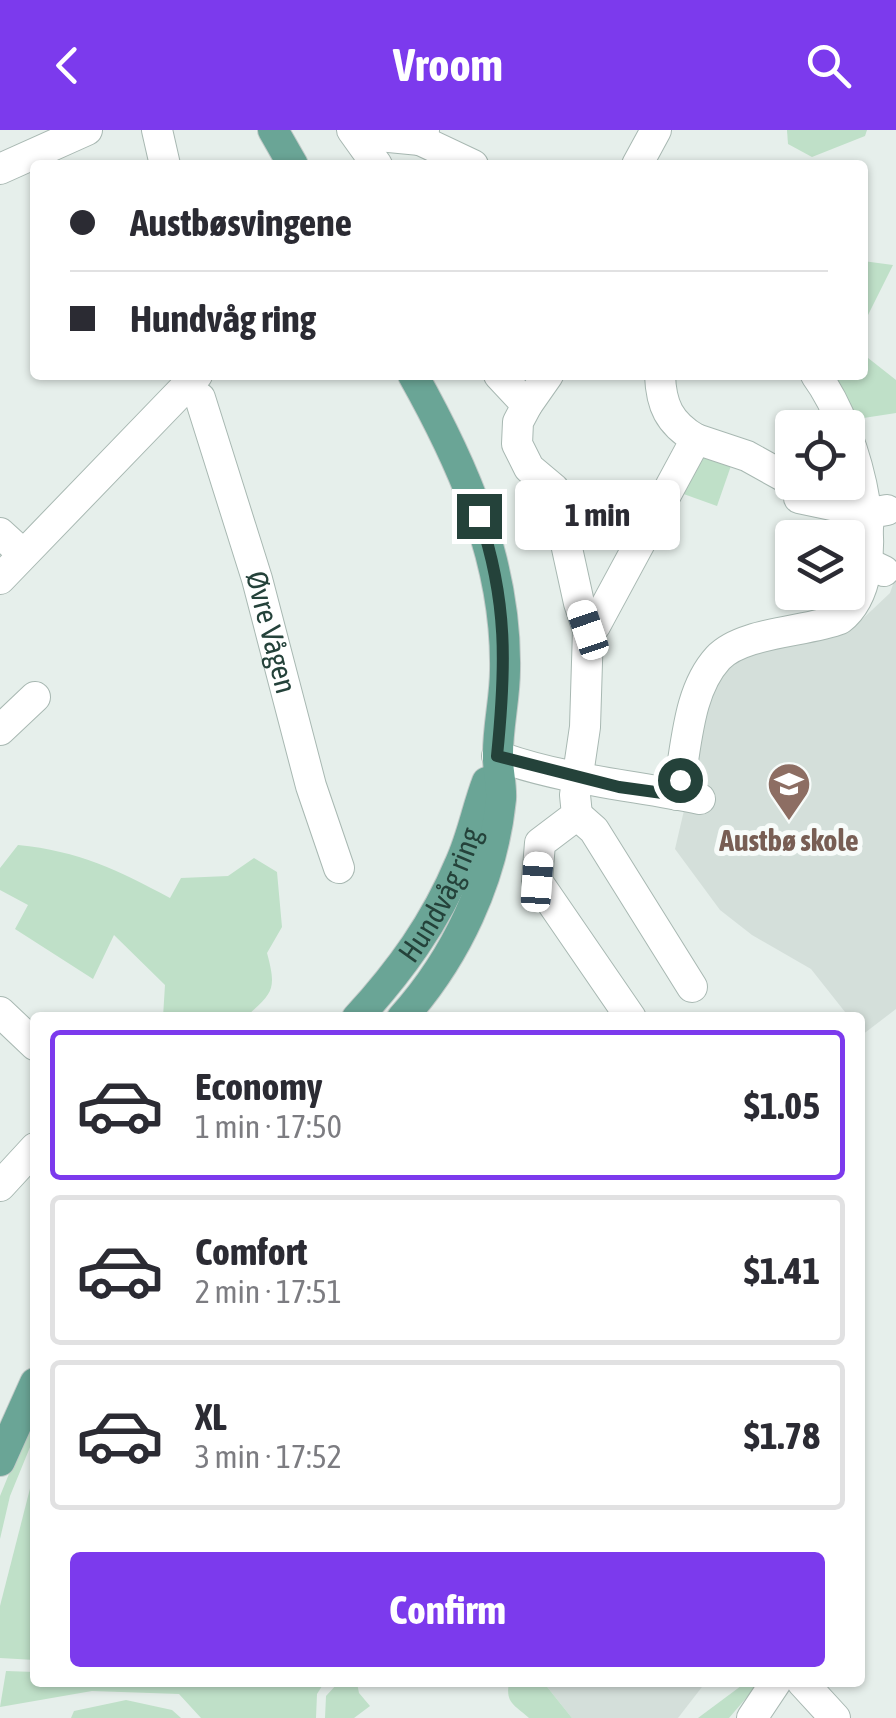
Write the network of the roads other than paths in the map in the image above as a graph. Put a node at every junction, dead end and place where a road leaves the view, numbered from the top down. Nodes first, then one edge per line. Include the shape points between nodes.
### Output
1 (87, 130) edge
2 (157, 130) edge
3 (273, 130) edge
4 (656, 130) edge
5 (355, 132) edge
6 (422, 135) edge
7 (165, 160) edge
8 (290, 160) edge
9 (374, 160) edge
10 (464, 160) edge
11 (640, 160) edge
12 (0, 169) edge
13 (416, 380) edge
14 (504, 380) edge
15 (544, 380) edge
16 (819, 380) edge
17 (199, 387) edge
18 (652, 390) edge
19 (527, 405) junction
20 (696, 439) junction
21 (775, 478) edge
22 (826, 500) edge
23 (878, 512) junction
24 (0, 533) edge
25 (23, 554) junction
26 (0, 579) edge
27 (588, 630) junction
28 (35, 697) dead end
29 (0, 730) edge
30 (497, 756) junction
31 (578, 777) junction
32 (577, 815) junction
33 (339, 868) dead end
34 (692, 987) dead end
35 (0, 1012) edge
36 (362, 1012) edge
37 (406, 1012) edge
38 (627, 1012) edge
39 (30, 1039) edge
40 (30, 1153) edge
41 (0, 1186) edge
42 (30, 1393) edge
43 (0, 1461) edge
44 (773, 1687) edge
45 (807, 1687) edge
46 (752, 1718) edge
47 (835, 1718) edge

1 - 12 street
2 - 7 street
3 - 8 main road
4 - 11 street
5 - 6 street
5 - 9 street
6 - 10 street
13 - 30 main road, Hundvåg ring via 468,485 489,547 505,670
14 - 19 street
15 - 19 street
16 - 23 street via 854,432
17 - 25 street, Øvre Vågen
17 - 33 street, Øvre Vågen
18 - 20 street via 674,423
19 - 27 street via 516,434 520,455 528,468 566,482
20 - 21 street via 747,456
20 - 27 street
22 - 23 street
23 - 31 street via 890,536 884,571 862,606 841,618 744,643 721,654 705,674 694,703 689,797
24 - 25 street
25 - 26 street, Øvre Vågen
27 - 31 street
28 - 29 street
30 - 31 street
30 - 36 main road, Hundvåg ring via 462,861 428,931
30 - 37 main road, Hundvåg ring via 501,797 486,870 458,943
31 - 32 street
32 - 34 street via 594,830
32 - 38 street via 540,843 537,882
35 - 39 street
40 - 41 street
42 - 43 main road
44 - 46 street
45 - 47 street

